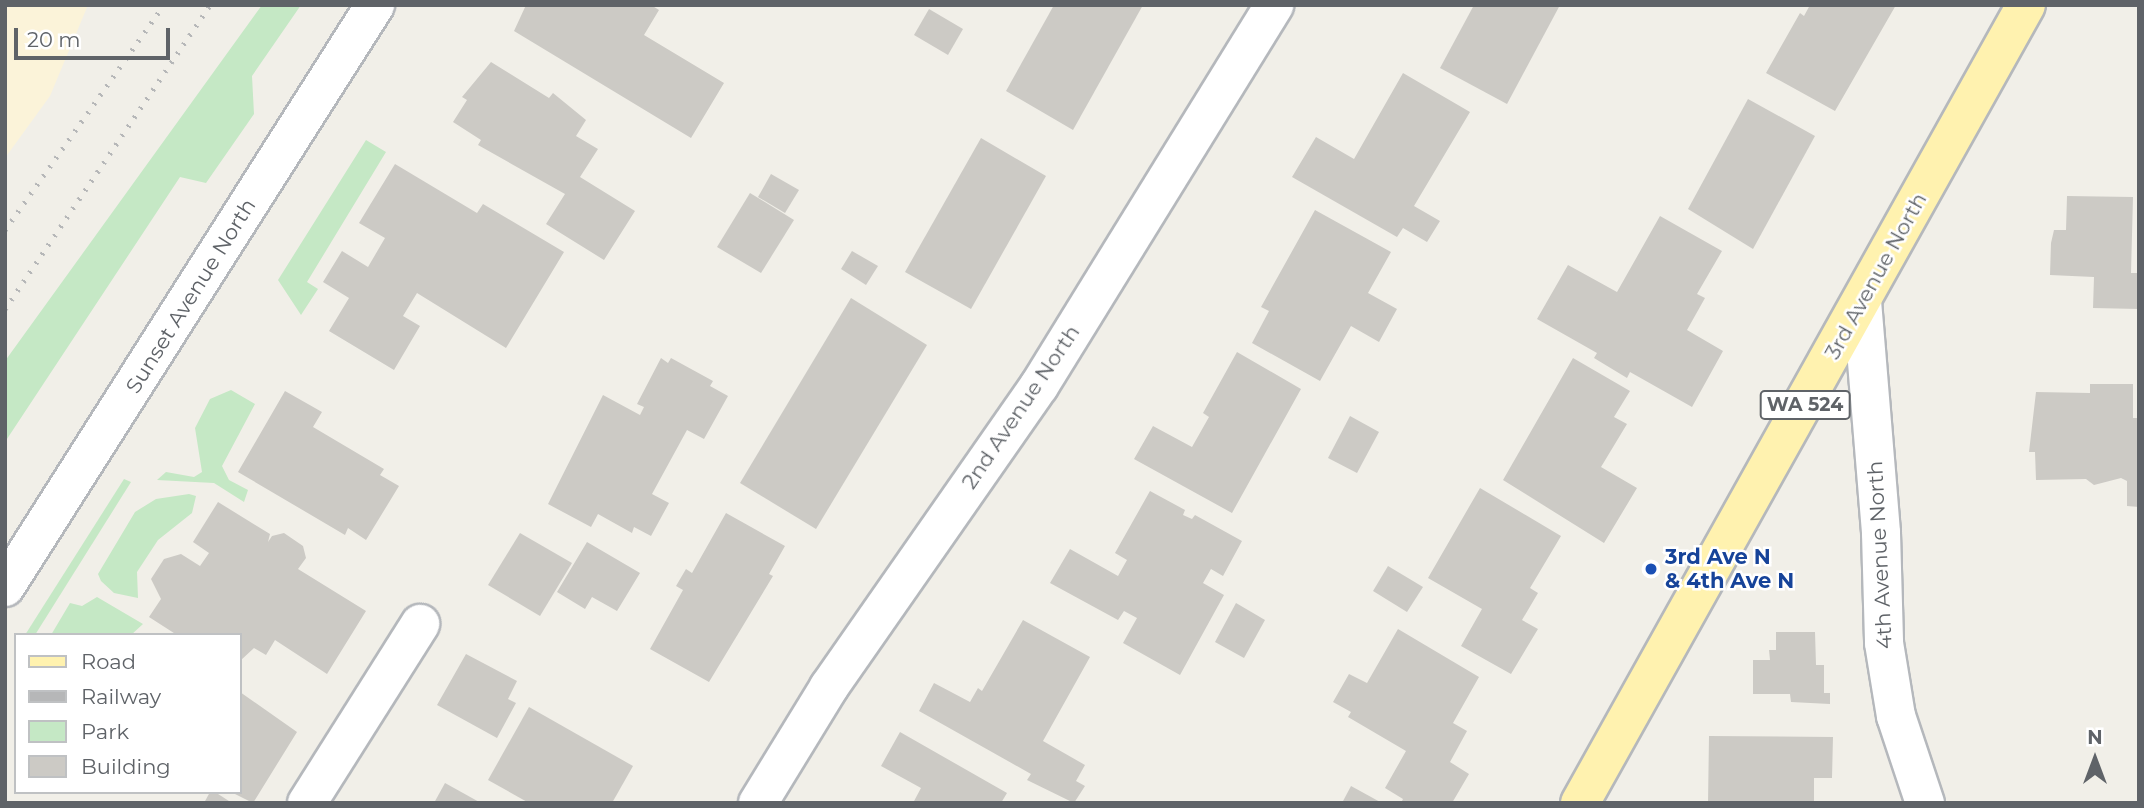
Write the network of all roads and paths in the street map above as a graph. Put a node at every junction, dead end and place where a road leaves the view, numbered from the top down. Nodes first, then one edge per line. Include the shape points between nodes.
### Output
1 (375, 5) edge
2 (1274, 5) edge
3 (2026, 5) edge
4 (1862, 301) junction
5 (5, 587) edge
6 (420, 624) dead end
7 (307, 803) edge
8 (758, 803) edge
9 (1580, 803) edge
10 (1925, 803) edge

1 - 5 street, Sunset Avenue North
2 - 8 street, 2nd Avenue North via 1039,386 829,687
3 - 4 main road, 3rd Avenue North / WA 524
4 - 9 main road, 3rd Avenue North / WA 524
4 - 10 street, 4th Avenue North via 1881,533 1884,643 1896,716
6 - 7 street

